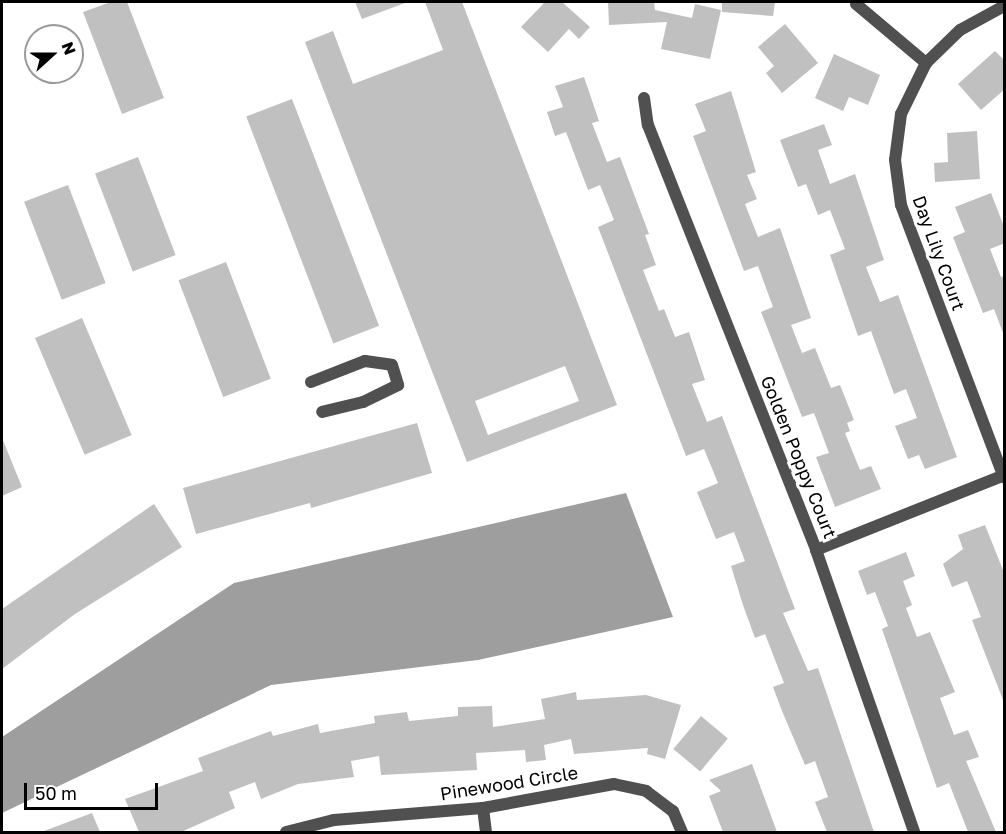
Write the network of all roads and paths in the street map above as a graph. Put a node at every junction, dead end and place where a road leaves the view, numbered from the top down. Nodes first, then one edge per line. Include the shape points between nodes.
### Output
1 (856, 4) dead end
2 (1005, 6) edge
3 (926, 63) junction
4 (644, 98) dead end
5 (311, 382) dead end
6 (322, 412) dead end
7 (1004, 476) edge
8 (816, 550) junction
9 (483, 808) junction
10 (286, 832) edge
11 (486, 832) edge
12 (682, 832) edge
13 (914, 832) edge

1 - 3 street
2 - 3 street, Day Lily Court via 960,30
3 - 7 street, Day Lily Court via 901,114 896,183
4 - 8 street, Golden Poppy Court via 648,125
5 - 6 street via 365,361 392,365 398,385 363,402
7 - 8 street
8 - 13 street, Golden Poppy Court
9 - 10 street, Pinewood Circle via 334,820
9 - 11 street
9 - 12 street, Pinewood Circle via 614,784 646,791 673,811

